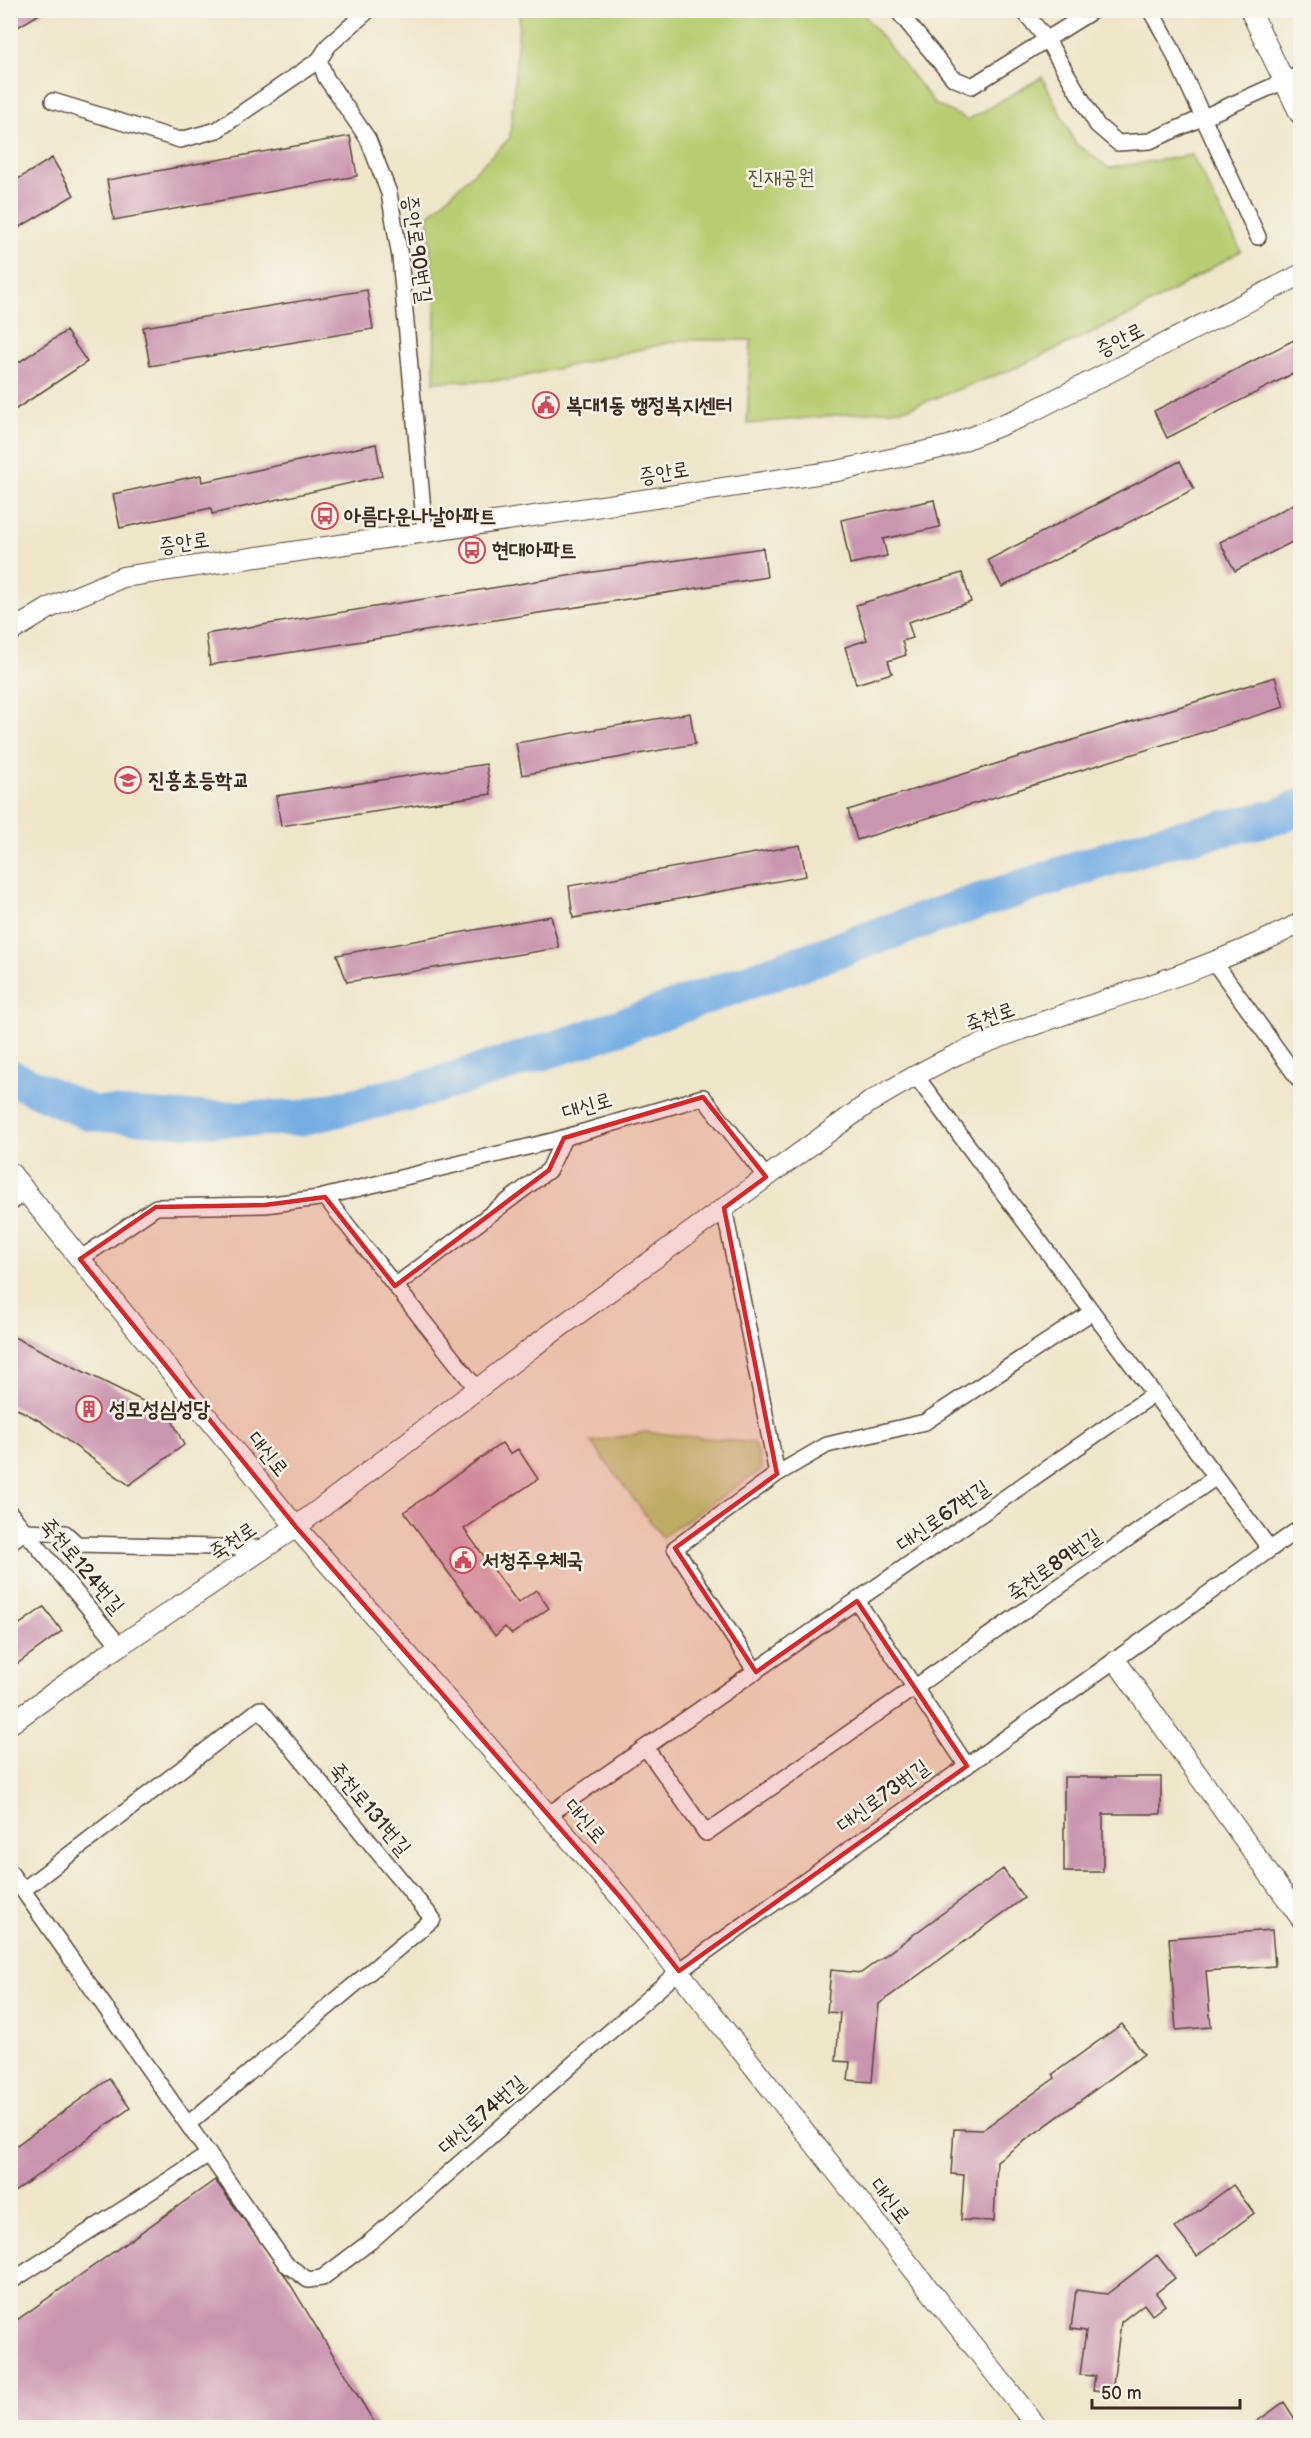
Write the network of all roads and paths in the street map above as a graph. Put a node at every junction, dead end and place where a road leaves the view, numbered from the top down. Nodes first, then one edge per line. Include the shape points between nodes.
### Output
1 (369, 10) edge
2 (897, 10) edge
3 (1023, 10) edge
4 (1094, 10) edge
5 (1150, 10) edge
6 (1250, 10) edge
7 (1047, 40) junction
8 (319, 60) junction
9 (1293, 79) edge
10 (53, 101) dead end
11 (1300, 114) edge
12 (1204, 118) junction
13 (1258, 237) dead end
14 (1300, 275) edge
15 (425, 532) junction
16 (10, 632) edge
17 (1300, 923) edge
18 (1214, 962) junction
19 (915, 1075) junction
20 (1300, 1081) edge
21 (564, 1138) junction
22 (766, 1177) junction
23 (16, 1187) edge
24 (325, 1197) junction
25 (724, 1208) junction
26 (80, 1259) junction
27 (395, 1286) junction
28 (1092, 1312) junction
29 (477, 1389) junction
30 (1154, 1394) junction
31 (777, 1474) junction
32 (1216, 1477) junction
33 (10, 1513) edge
34 (296, 1527) junction
35 (1300, 1528) edge
36 (26, 1531) junction
37 (10, 1542) edge
38 (264, 1548) junction
39 (1270, 1550) junction
40 (857, 1601) junction
41 (120, 1646) junction
42 (1116, 1661) junction
43 (756, 1672) junction
44 (916, 1687) junction
45 (10, 1724) edge
46 (646, 1748) junction
47 (967, 1766) junction
48 (548, 1815) junction
49 (10, 1872) edge
50 (23, 1890) junction
51 (1300, 1917) edge
52 (679, 1971) junction
53 (188, 2124) junction
54 (209, 2154) junction
55 (10, 2282) edge
56 (1038, 2427) edge

1 - 8 street via 329,45
2 - 7 street via 953,78 972,86
3 - 7 street
4 - 7 street
5 - 12 street
6 - 9 street
7 - 12 street via 1096,125 1118,143 1150,141
8 - 10 street via 217,130 180,140
8 - 15 street, 증안로90번길 via 326,78 368,139 389,193 400,258
9 - 11 street
9 - 12 street
12 - 13 street
14 - 15 street, 증안로 via 1019,418 949,446 837,471
15 - 16 street, 증안로 via 123,577 69,599
17 - 18 street, 죽천로
18 - 19 street, 죽천로 via 959,1054
18 - 20 street
19 - 22 street, 죽천로 via 870,1102
19 - 28 street
21 - 22 street, 대신로 via 703,1097
21 - 24 street, 대신로
21 - 27 street via 549,1170
22 - 25 street, 죽천로
23 - 26 street, 대신로
24 - 26 street, 대신로 via 265,1205 156,1207
24 - 27 street
25 - 29 street, 죽천로
25 - 31 street
26 - 34 street, 대신로
27 - 29 street
28 - 30 street
28 - 31 street via 925,1422 827,1445
29 - 34 street, 죽천로
30 - 32 street
30 - 40 street, 대신로67번길
31 - 43 street via 675,1548
32 - 39 street
32 - 44 street, 죽천로89번길
33 - 36 street, 죽천로124번길
34 - 38 street, 죽천로
34 - 48 street, 대신로
35 - 39 street, 대신로73번길
36 - 37 street
36 - 38 street via 65,1533 77,1544
36 - 41 street, 죽천로124번길
38 - 41 street, 죽천로
39 - 42 street, 대신로73번길
40 - 43 street, 대신로67번길
40 - 44 street
41 - 45 street, 죽천로
42 - 47 street, 대신로73번길
42 - 51 street
43 - 46 street, 대신로67번길
44 - 46 street via 706,1833
44 - 47 street
46 - 48 street, 대신로67번길
47 - 52 street, 대신로73번길
48 - 52 street, 대신로
49 - 50 street
50 - 53 street
50 - 53 street, 죽천로131번길 via 260,1709 433,1919
52 - 54 street, 대신로74번길 via 371,2241 322,2278 308,2280 286,2264
52 - 56 street, 대신로
53 - 54 street
54 - 55 street

